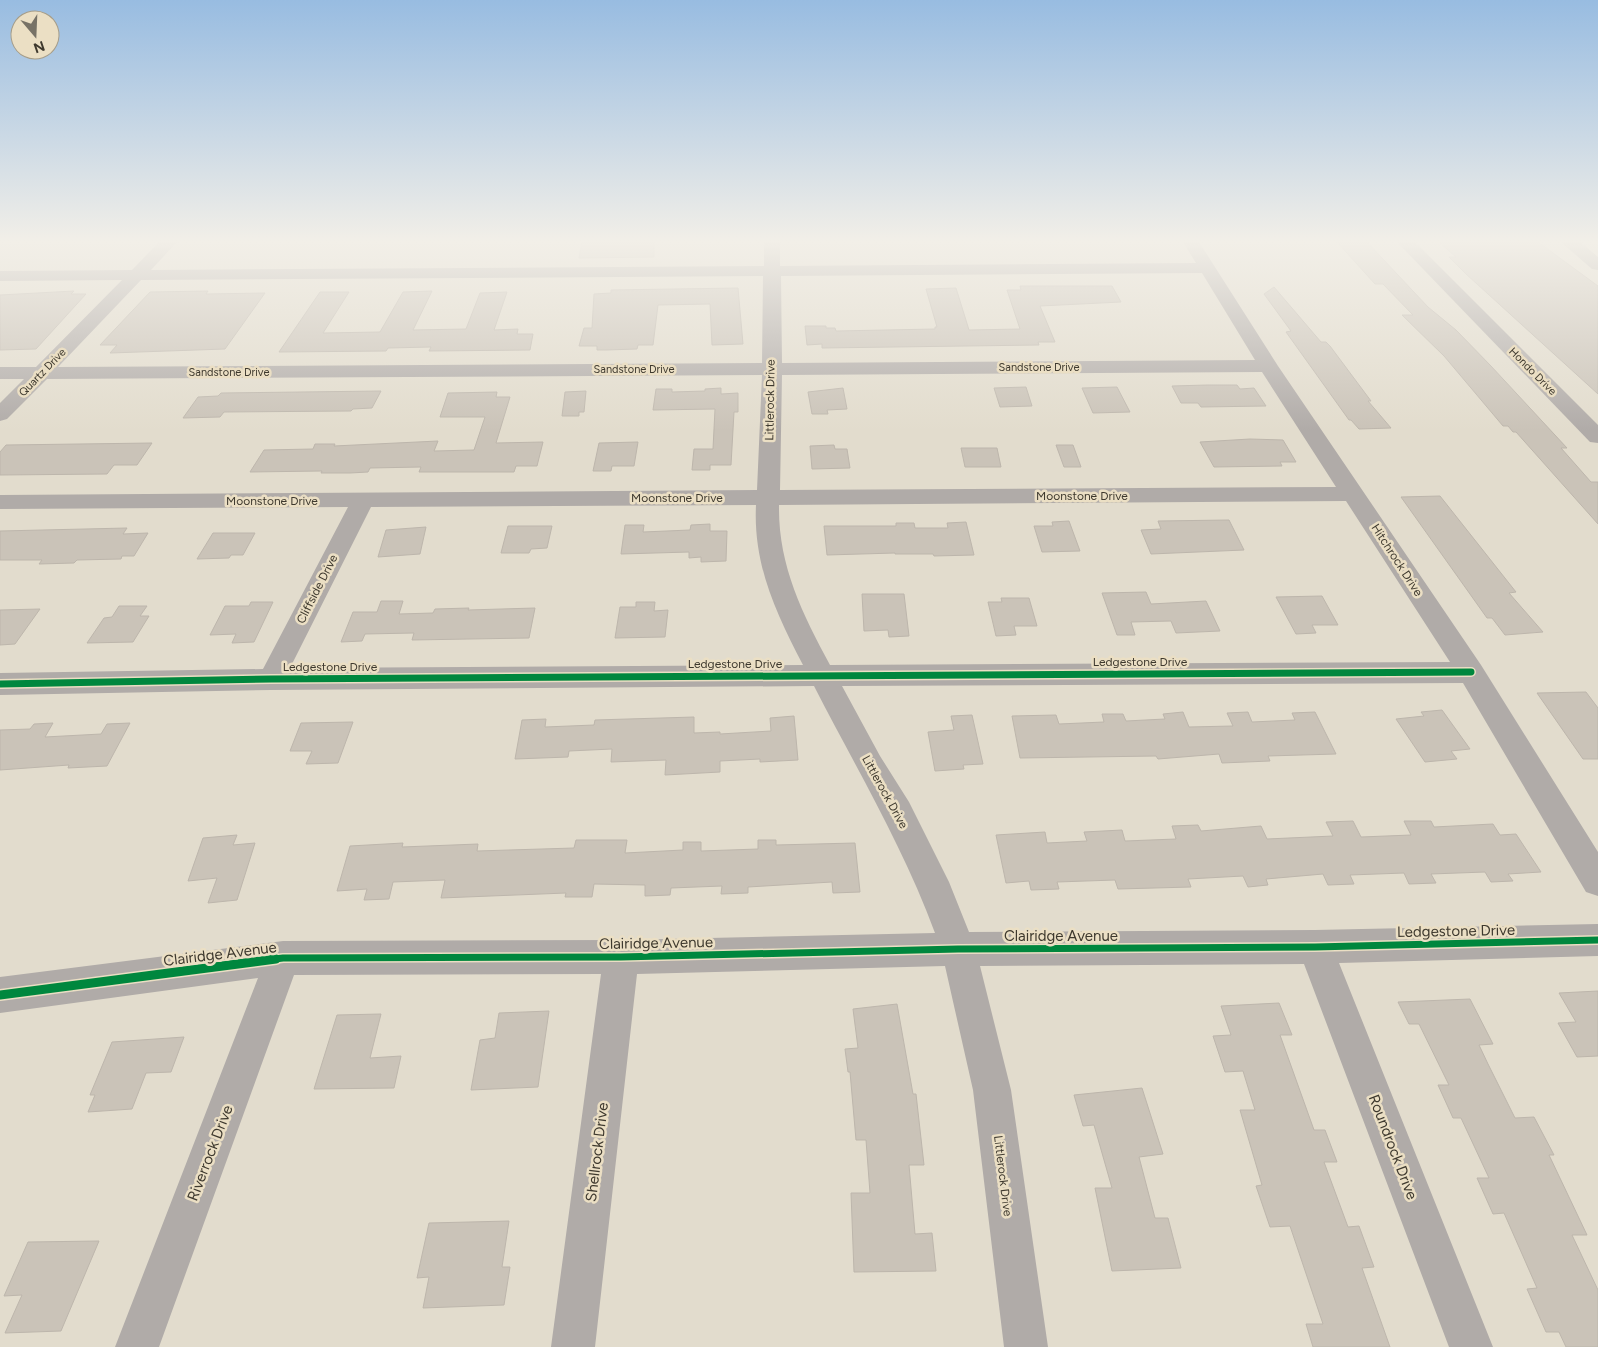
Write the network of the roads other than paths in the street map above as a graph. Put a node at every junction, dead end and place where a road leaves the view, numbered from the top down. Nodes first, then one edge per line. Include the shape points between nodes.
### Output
1 (108, 305) edge
2 (772, 305) edge
3 (1231, 305) edge
4 (1467, 305) edge
5 (1268, 366) junction
6 (772, 369) junction
7 (42, 372) junction
8 (0, 373) edge
9 (0, 415) edge
10 (1598, 437) edge
11 (1353, 494) junction
12 (768, 498) junction
13 (363, 500) junction
14 (0, 502) edge
15 (1471, 672) junction
16 (822, 675) junction
17 (271, 679) junction
18 (0, 684) edge
19 (1598, 881) edge
20 (1598, 940) edge
21 (1315, 947) junction
22 (958, 949) junction
23 (621, 957) junction
24 (283, 958) junction
25 (0, 995) edge
26 (137, 1347) edge
27 (573, 1347) edge
28 (1026, 1347) edge
29 (1471, 1347) edge

1 - 7 street, Quartz Drive
2 - 6 street, Littlerock Drive
3 - 5 street, Hitchrock Drive
4 - 10 street, Hondo Drive
5 - 6 street, Sandstone Drive
5 - 11 street, Hitchrock Drive
6 - 7 street, Sandstone Drive
6 - 12 street, Littlerock Drive
7 - 8 street, Sandstone Drive
7 - 9 street, Quartz Drive
11 - 12 street, Moonstone Drive
11 - 15 street, Hitchrock Drive
12 - 13 street, Moonstone Drive
12 - 16 street, Littlerock Drive via 767,526 776,576 790,617
13 - 14 street, Moonstone Drive
13 - 17 street, Cliffside Drive
15 - 16 street, Ledgestone Drive
15 - 19 street, Hitchrock Drive
16 - 17 street, Ledgestone Drive
16 - 22 street, Littlerock Drive via 898,812 937,893
17 - 18 street, Ledgestone Drive
20 - 21 street, Ledgestone Drive
21 - 22 street, Clairidge Avenue
21 - 29 street, Roundrock Drive
22 - 23 street, Clairidge Avenue
22 - 28 street, Littlerock Drive via 992,1090
23 - 24 street, Clairidge Avenue
23 - 27 street, Shellrock Drive
24 - 25 street, Clairidge Avenue
24 - 26 street, Riverrock Drive

